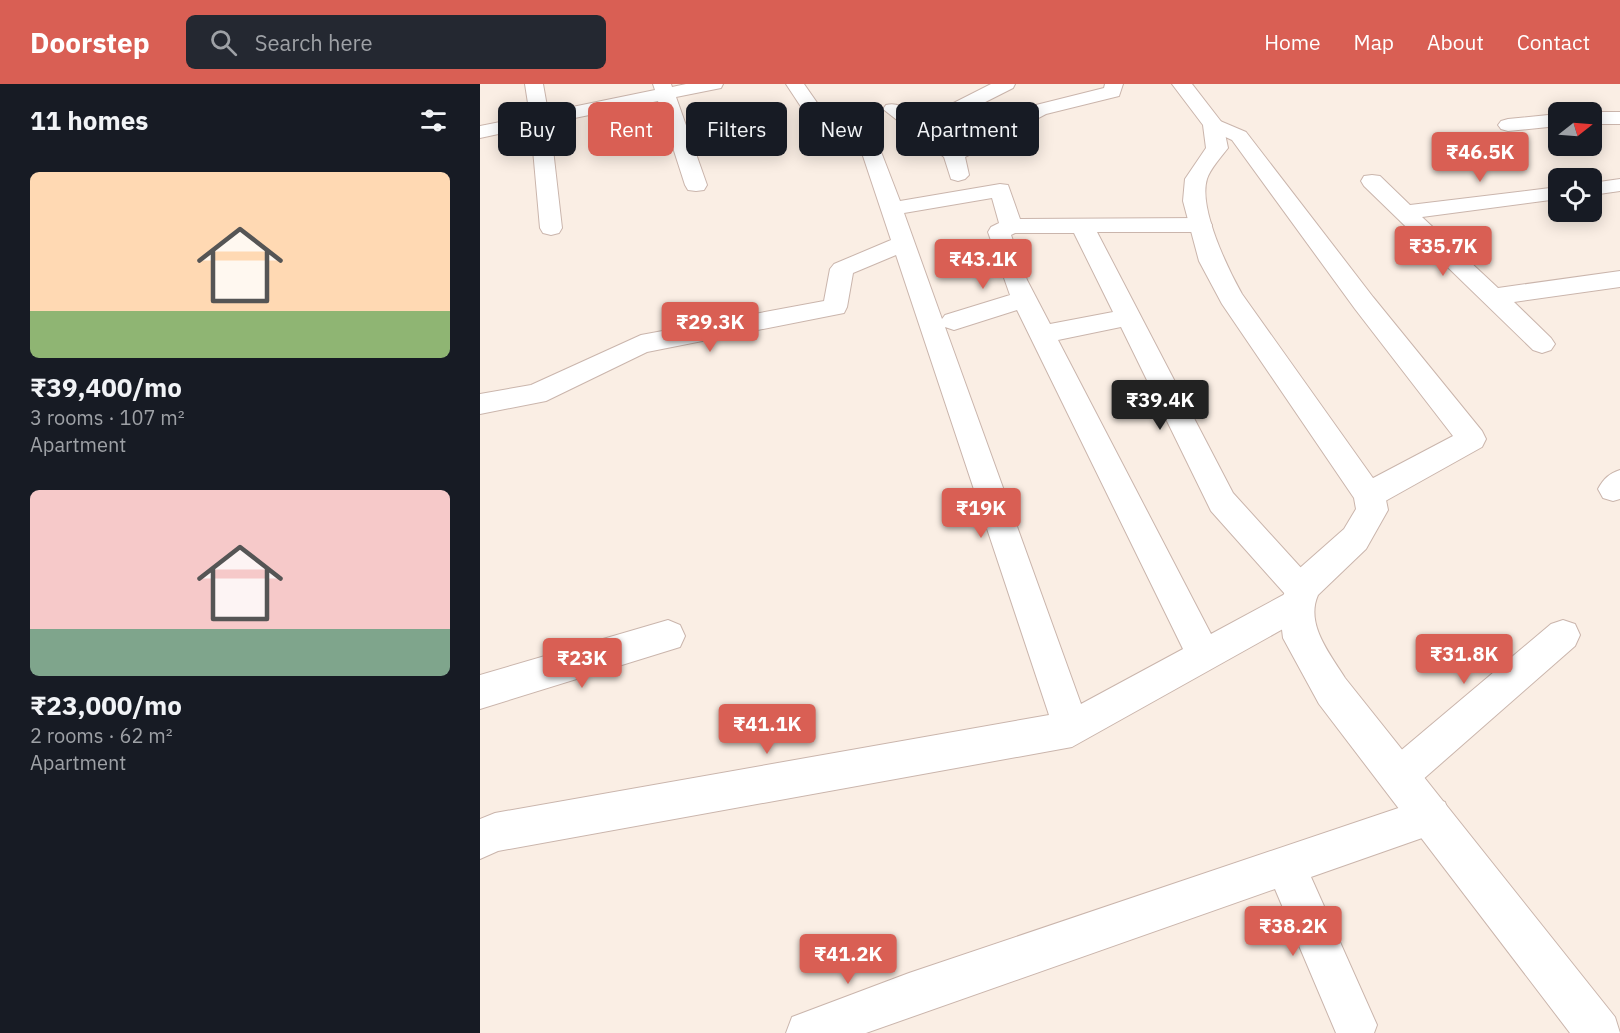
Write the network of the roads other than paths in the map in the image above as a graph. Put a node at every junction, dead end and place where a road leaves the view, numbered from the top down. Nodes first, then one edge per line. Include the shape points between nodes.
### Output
1 (534, 84) edge
2 (714, 84) edge
3 (795, 84) edge
4 (1006, 84) edge
5 (1114, 84) edge
6 (1182, 84) edge
7 (664, 89) edge
8 (537, 102) edge
9 (807, 102) edge
10 (898, 102) edge
11 (970, 102) edge
12 (1039, 110) edge
13 (576, 111) edge
14 (884, 114) edge
15 (1602, 118) edge
16 (1620, 118) edge
17 (1548, 121) edge
18 (1213, 124) junction
19 (1508, 125) dead end
20 (498, 128) edge
21 (480, 132) edge
22 (544, 156) edge
23 (873, 156) edge
24 (954, 156) edge
25 (1372, 181) dead end
26 (696, 185) dead end
27 (1620, 185) edge
28 (1602, 188) edge
29 (1548, 194) edge
30 (963, 196) junction
31 (892, 209) junction
32 (1406, 212) junction
33 (1201, 225) junction
34 (1011, 226) junction
35 (1082, 226) junction
36 (551, 228) dead end
37 (903, 243) junction
38 (1620, 279) edge
39 (1494, 297) junction
40 (1024, 299) junction
41 (1128, 317) junction
42 (954, 321) dead end
43 (1042, 335) junction
44 (1542, 344) dead end
45 (480, 404) edge
46 (1369, 495) junction
47 (1299, 598) junction
48 (1563, 635) dead end
49 (668, 636) dead end
50 (1204, 656) junction
51 (480, 692) edge
52 (1072, 729) junction
53 (1399, 776) junction
54 (1431, 816) junction
55 (480, 839) edge
56 (1285, 866) junction
57 (1355, 1025) dead end
58 (808, 1033) edge
59 (1599, 1033) edge

1 - 8 street
2 - 7 street
3 - 9 street
4 - 11 street
5 - 12 street via 1112,92
6 - 18 street
7 - 13 street
7 - 26 street
10 - 14 street
15 - 16 street
17 - 19 street
18 - 33 street via 1217,148 1196,179 1194,201
18 - 46 street via 1239,136 1472,439
20 - 21 street
22 - 36 street
23 - 31 street
24 - 30 street
25 - 32 street
27 - 28 street
29 - 32 street
30 - 31 street
30 - 34 street via 1000,190
31 - 37 street
32 - 39 street
33 - 35 street
33 - 46 street via 1211,261 1231,298
34 - 35 street
34 - 40 street via 999,232
35 - 41 street
37 - 45 street via 842,269 835,307 641,344 536,394
37 - 52 street
38 - 39 street
39 - 44 street
40 - 42 street
40 - 43 street
41 - 43 street
41 - 47 street via 1222,502
43 - 50 street
46 - 47 street via 1372,510 1355,539 1305,585
47 - 50 street
47 - 53 street via 1301,638 1332,691
48 - 53 street
49 - 51 street
50 - 52 street
52 - 55 street via 495,832
53 - 54 street
54 - 56 street
54 - 59 street
56 - 57 street
56 - 58 street

